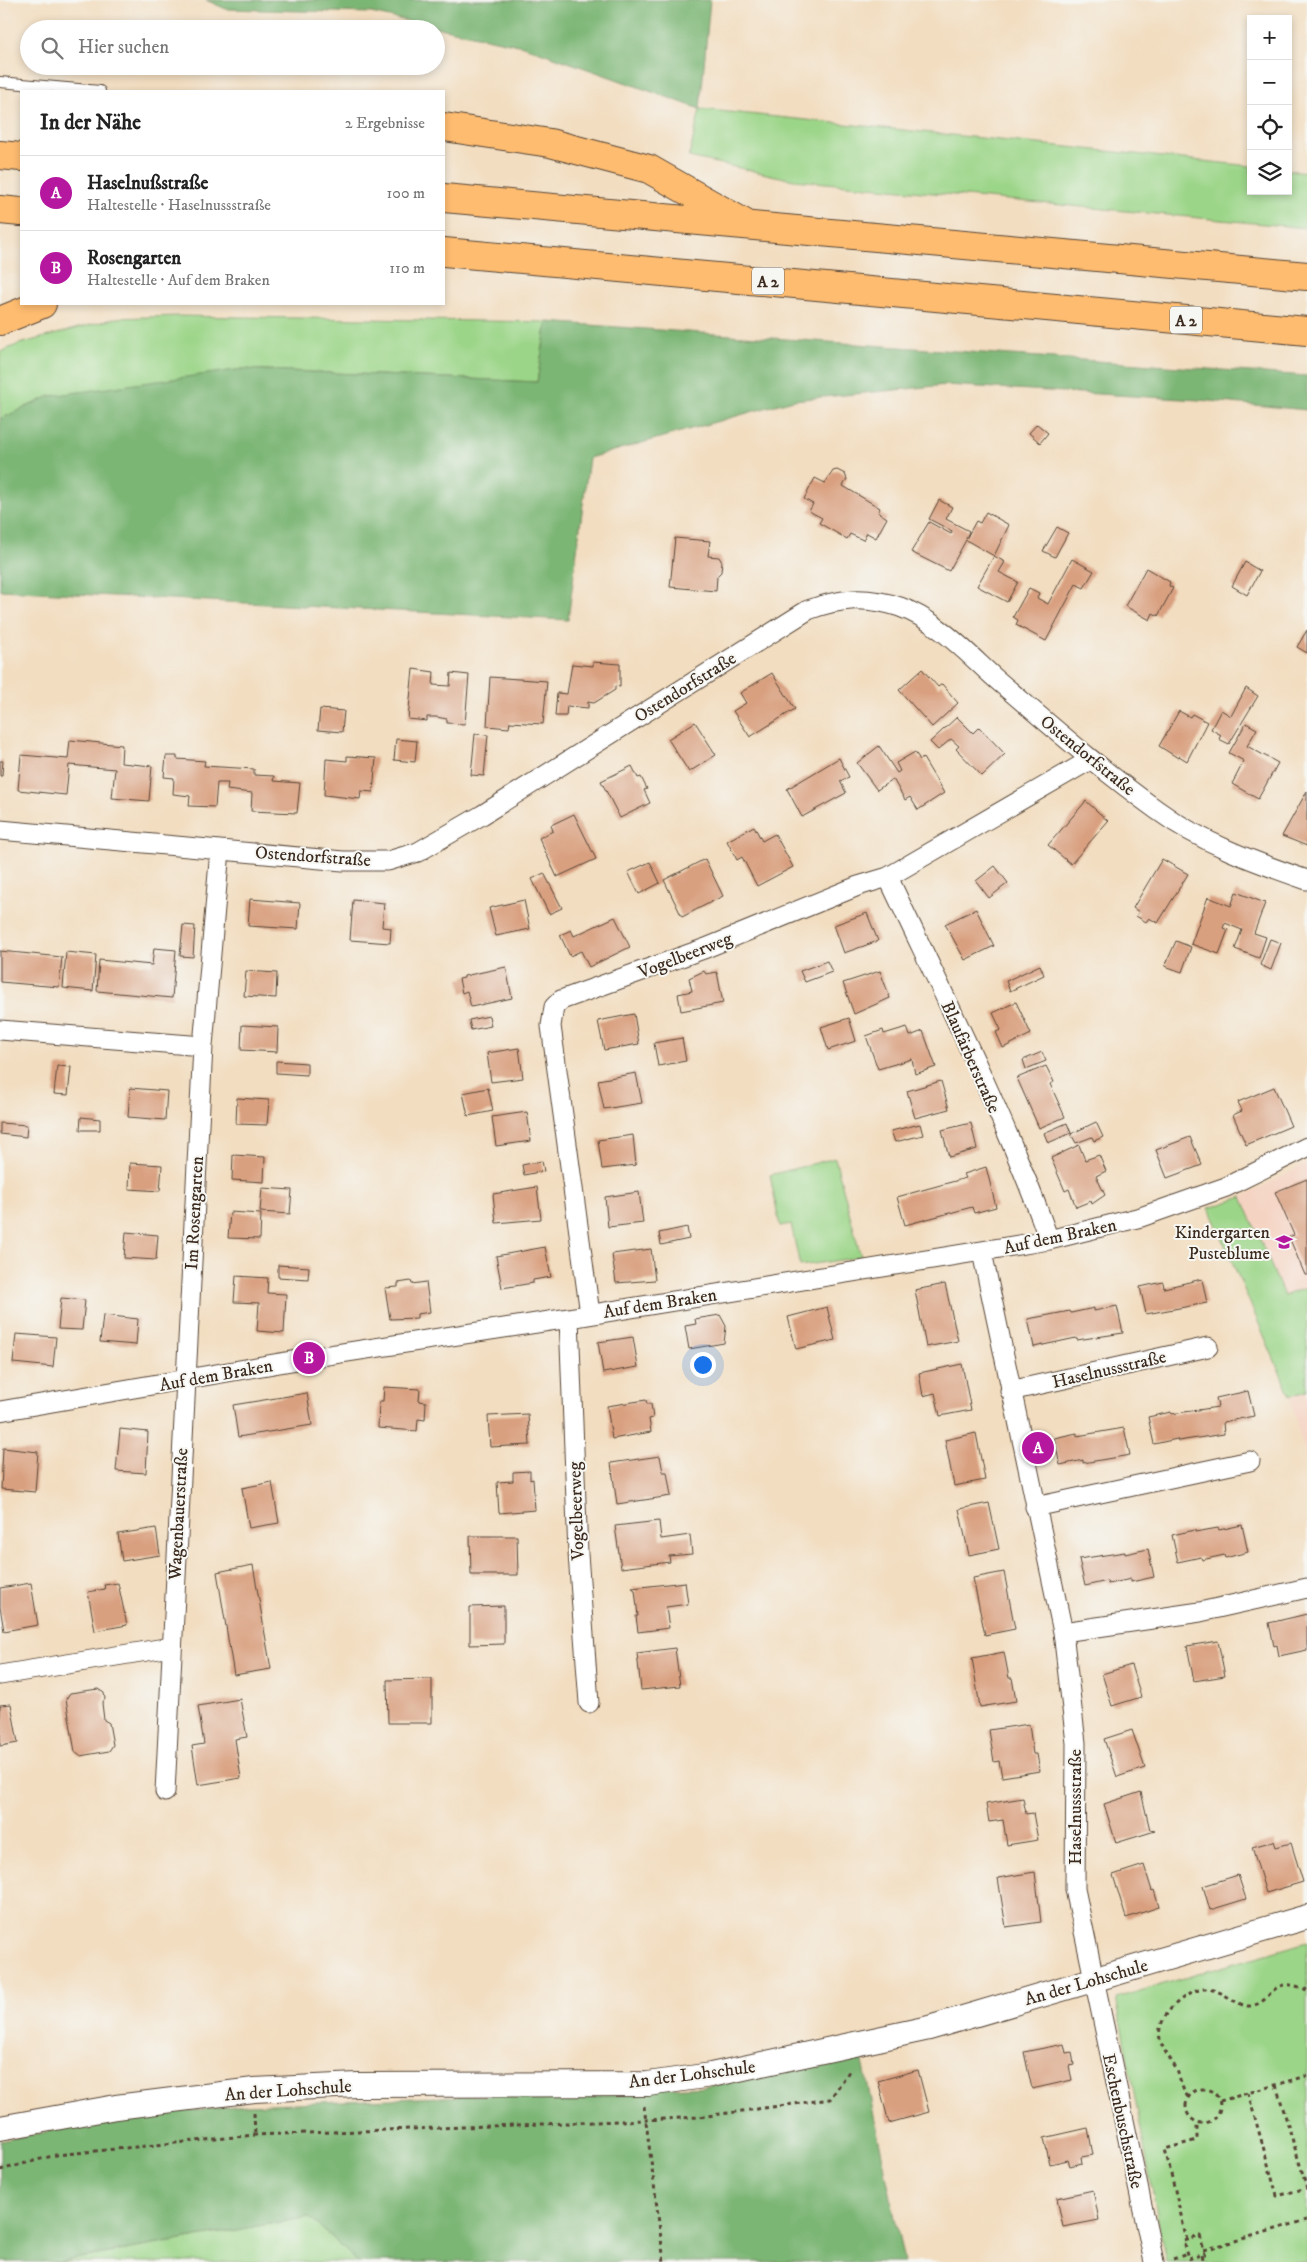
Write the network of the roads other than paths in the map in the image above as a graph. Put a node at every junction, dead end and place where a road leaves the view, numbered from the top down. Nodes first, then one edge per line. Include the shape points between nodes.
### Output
1 (0, 82) edge
2 (89, 90) edge
3 (445, 127) edge
4 (0, 155) edge
5 (20, 157) edge
6 (445, 198) edge
7 (0, 210) edge
8 (20, 212) edge
9 (752, 227) junction
10 (445, 252) edge
11 (1307, 276) edge
12 (40, 305) edge
13 (0, 321) edge
14 (1307, 332) edge
15 (1090, 760) junction
16 (0, 830) edge
17 (220, 850) junction
18 (888, 877) junction
19 (1307, 880) edge
20 (0, 1030) edge
21 (203, 1046) junction
22 (1307, 1147) edge
23 (1049, 1240) junction
24 (982, 1252) junction
25 (590, 1314) junction
26 (569, 1318) junction
27 (1208, 1347) dead end
28 (186, 1380) junction
29 (1010, 1391) junction
30 (0, 1411) edge
31 (1250, 1461) dead end
32 (1035, 1507) junction
33 (1307, 1588) edge
34 (1063, 1632) junction
35 (171, 1647) junction
36 (0, 1675) edge
37 (589, 1703) dead end
38 (164, 1792) dead end
39 (1307, 1917) edge
40 (1093, 1980) junction
41 (0, 2128) edge
42 (1154, 2262) edge

1 - 2 lane
3 - 9 highway via 550,143 649,169
4 - 5 highway
6 - 9 highway
7 - 8 highway
9 - 11 highway
10 - 14 highway, A 2
12 - 13 highway
15 - 17 street, Ostendorfstraße via 936,627 901,607 866,599 833,601 808,610 418,852 388,861 343,861
15 - 18 street, Vogelbeerweg
15 - 19 street, Ostendorfstraße via 1158,811 1201,837
16 - 17 street, Ostendorfstraße
17 - 21 street, Im Rosengarten
18 - 23 street, Blaufärberstraße via 975,1064
18 - 25 street, Vogelbeerweg via 634,975 570,995 554,1007 551,1026
20 - 21 street
21 - 28 street, Im Rosengarten
22 - 23 street, Auf dem Braken via 1226,1187 1141,1218
23 - 24 street, Auf dem Braken
24 - 25 street, Auf dem Braken
24 - 29 street, Haselnussstraße
25 - 26 street, Auf dem Braken
26 - 28 street, Auf dem Braken
26 - 37 street, Vogelbeerweg via 578,1554
27 - 29 street, Haselnussstraße
28 - 30 street, Auf dem Braken
28 - 35 street, Wagenbauerstraße
29 - 32 street, Haselnussstraße
31 - 32 street
32 - 34 street, Haselnussstraße
33 - 34 street via 1200,1612
34 - 40 street, Haselnussstraße via 1076,1743 1075,1889
35 - 36 street
35 - 38 street, Wagenbauerstraße
39 - 40 street, An der Lohschule
40 - 41 street, An der Lohschule via 872,2041 720,2073 641,2084 358,2085 254,2090 116,2107
40 - 42 street, Eschenbuschstraße

